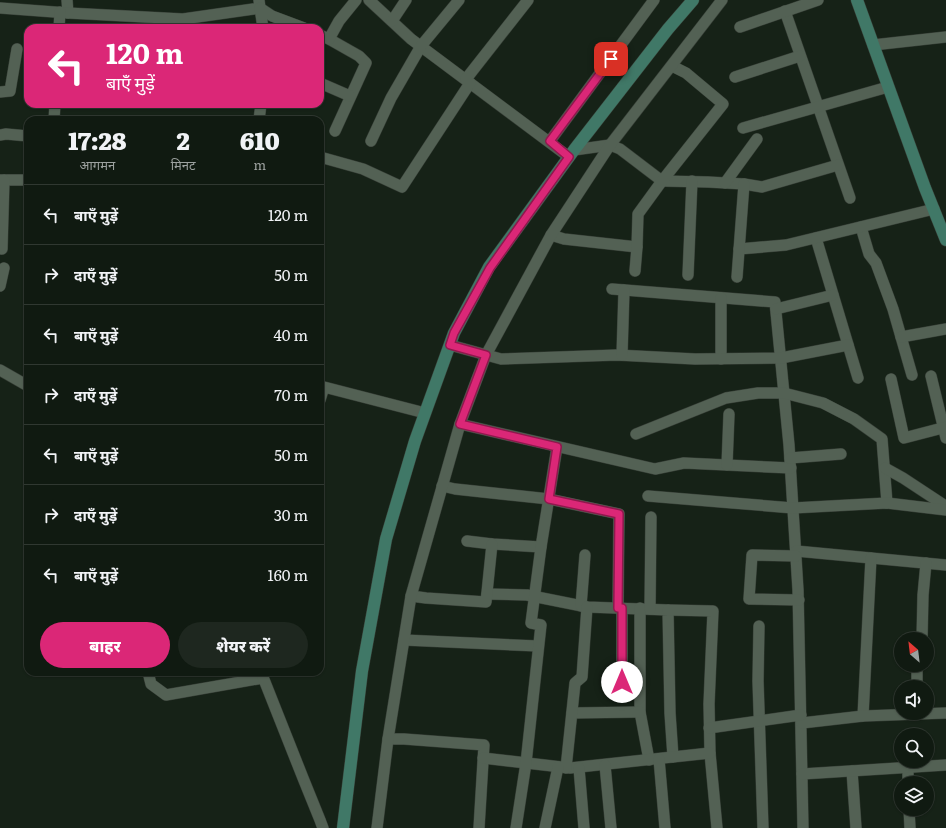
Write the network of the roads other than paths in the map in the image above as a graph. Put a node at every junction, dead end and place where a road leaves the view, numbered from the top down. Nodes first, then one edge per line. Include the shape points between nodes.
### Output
1 (67, 0) edge
2 (356, 0) edge
3 (369, 0) edge
4 (406, 0) edge
5 (459, 0) edge
6 (528, 0) edge
7 (654, 0) edge
8 (693, 0) edge
9 (722, 0) edge
10 (818, 0) edge
11 (856, 0) edge
12 (260, 4) edge
13 (7, 6) edge
14 (785, 11) junction
15 (64, 12) junction
16 (392, 21) junction
17 (60, 24) edge
18 (262, 24) edge
19 (293, 24) edge
20 (740, 27) dead end
21 (325, 37) edge
22 (946, 37) edge
23 (873, 45) junction
24 (421, 46) junction
25 (17, 49) dead end
26 (800, 56) junction
27 (672, 66) junction
28 (735, 77) dead end
29 (470, 83) junction
30 (324, 85) edge
31 (888, 87) junction
32 (0, 92) edge
33 (350, 96) junction
34 (818, 107) junction
35 (742, 128) dead end
36 (335, 131) dead end
37 (0, 135) edge
38 (24, 136) edge
39 (757, 139) dead end
40 (371, 141) dead end
41 (550, 141) junction
42 (610, 145) junction
43 (572, 153) junction
44 (324, 158) edge
45 (838, 165) junction
46 (2, 180) edge
47 (24, 180) edge
48 (662, 181) junction
49 (692, 181) junction
50 (725, 183) junction
51 (744, 184) junction
52 (850, 198) dead end
53 (934, 209) junction
54 (861, 227) junction
55 (945, 235) edge
56 (551, 236) junction
57 (816, 238) junction
58 (637, 247) junction
59 (2, 249) dead end
60 (739, 249) junction
61 (4, 268) dead end
62 (635, 271) dead end
63 (688, 274) dead end
64 (737, 278) dead end
65 (0, 286) edge
66 (612, 289) dead end
67 (624, 290) junction
68 (833, 295) junction
69 (721, 298) junction
70 (776, 308) junction
71 (946, 329) edge
72 (901, 336) junction
73 (450, 345) junction
74 (848, 345) junction
75 (486, 355) junction
76 (622, 356) junction
77 (781, 358) junction
78 (721, 359) junction
79 (0, 370) edge
80 (912, 375) dead end
81 (931, 376) dead end
82 (858, 378) dead end
83 (891, 379) dead end
84 (24, 384) edge
85 (324, 387) edge
86 (784, 393) junction
87 (425, 413) junction
88 (729, 414) dead end
89 (460, 424) junction
90 (945, 431) edge
91 (636, 434) dead end
92 (557, 447) junction
93 (841, 454) dead end
94 (791, 463) junction
95 (727, 465) junction
96 (885, 468) junction
97 (442, 486) junction
98 (648, 496) dead end
99 (549, 499) junction
100 (887, 503) junction
101 (793, 508) junction
102 (946, 509) edge
103 (651, 517) dead end
104 (467, 541) dead end
105 (492, 544) junction
106 (541, 547) junction
107 (796, 553) junction
108 (585, 555) dead end
109 (871, 558) junction
110 (926, 563) junction
111 (946, 565) edge
112 (486, 594) junction
113 (411, 596) junction
114 (534, 597) junction
115 (799, 600) junction
116 (584, 607) junction
117 (620, 608) junction
118 (645, 608) junction
119 (668, 610) junction
120 (759, 626) dead end
121 (922, 632) edge
122 (404, 640) junction
123 (538, 646) junction
124 (149, 676) edge
125 (257, 676) edge
126 (262, 676) edge
127 (622, 682) dead end
128 (640, 712) junction
129 (572, 713) junction
130 (934, 713) edge
131 (946, 713) edge
132 (894, 715) edge
133 (863, 716) junction
134 (801, 719) junction
135 (760, 721) junction
136 (709, 728) junction
137 (388, 738) junction
138 (710, 753) junction
139 (672, 757) junction
140 (483, 758) junction
141 (654, 759) junction
142 (526, 763) junction
143 (604, 765) junction
144 (946, 765) edge
145 (934, 766) edge
146 (562, 768) junction
147 (579, 768) junction
148 (908, 768) joint
149 (852, 771) junction
150 (802, 774) junction
151 (908, 776) edge
152 (910, 816) edge
153 (323, 828) edge
154 (343, 828) edge
155 (377, 828) edge
156 (479, 828) edge
157 (516, 828) edge
158 (545, 828) edge
159 (584, 828) edge
160 (611, 828) edge
161 (665, 828) edge
162 (717, 828) edge
163 (763, 828) edge
164 (803, 828) edge
165 (856, 828) edge
166 (910, 828) edge

1 - 15 street
2 - 21 street
3 - 16 street
4 - 16 street
5 - 24 street
6 - 29 street via 466,79
7 - 41 street
8 - 43 main road
9 - 27 street
10 - 14 street
11 - 23 main road
12 - 15 street via 183,19
12 - 18 street
12 - 19 street via 272,16
13 - 15 street
14 - 20 street
14 - 26 street
15 - 17 street
16 - 24 street
21 - 33 street via 359,56 366,63
22 - 23 street
23 - 31 main road
24 - 29 street
24 - 40 street via 391,98
25 - 32 street via 10,91
26 - 28 street
26 - 34 street
27 - 42 street
27 - 48 street via 686,73 723,104
29 - 41 street
29 - 44 street via 402,187 363,169
30 - 33 street
31 - 34 street
31 - 53 main road
33 - 36 street
34 - 35 street
34 - 45 street
37 - 38 street
39 - 50 street
41 - 43 street
42 - 43 street
42 - 48 street via 620,149
42 - 56 street
43 - 73 main road via 490,268
45 - 51 street via 762,187
45 - 52 street
46 - 47 street
46 - 59 street
48 - 49 street
48 - 58 street via 638,214
49 - 50 street
49 - 63 street
50 - 51 street
51 - 60 street
53 - 54 street
53 - 55 main road
54 - 57 street
54 - 72 street via 869,254 876,262 894,309
56 - 58 street
56 - 75 street
57 - 60 street via 786,245
57 - 68 street
58 - 62 street
60 - 64 street
61 - 65 street
66 - 67 street
67 - 69 street
67 - 76 street
68 - 70 street
68 - 74 street
69 - 70 street via 775,302
69 - 78 street
70 - 77 street
71 - 72 street
72 - 80 street
73 - 75 street
73 - 87 main road
74 - 77 street
74 - 82 street
75 - 76 street via 502,359
75 - 89 street
76 - 78 street
77 - 78 street
77 - 86 street
79 - 84 street
81 - 90 street
83 - 90 street via 904,438
85 - 87 street
86 - 91 street via 758,393 726,398
86 - 94 street
86 - 96 street via 823,403 854,419 882,439
87 - 154 main road via 386,539 362,671
88 - 95 street
89 - 92 street
89 - 97 street
92 - 95 street via 655,469 684,463
92 - 99 street
93 - 94 street
94 - 95 street
94 - 101 street
96 - 100 street
96 - 102 street via 944,505
97 - 99 street
97 - 113 street
98 - 101 street
99 - 106 street
99 - 117 street via 619,514
100 - 101 street
100 - 102 street
101 - 107 street
103 - 118 street
104 - 105 street
105 - 106 street
105 - 112 street
106 - 114 street
107 - 109 street
107 - 115 street
107 - 115 street via 752,555 749,599
108 - 116 street
109 - 110 street
109 - 133 street
110 - 111 street
110 - 121 street
112 - 113 street via 486,602
112 - 114 street
113 - 122 street
114 - 116 street
114 - 123 street via 531,623 541,625
115 - 134 street
116 - 117 street
116 - 129 street via 582,677 575,683
117 - 118 street
117 - 127 street
118 - 119 street
118 - 128 street
119 - 136 street via 713,611
119 - 139 street
120 - 135 street
122 - 123 street
122 - 137 street
123 - 142 street
124 - 125 street via 150,684 166,695
126 - 153 street
128 - 129 street
128 - 141 street
129 - 146 street
130 - 131 street
132 - 133 street
133 - 134 street
134 - 135 street
134 - 150 street
135 - 136 street
135 - 163 street
136 - 138 street
137 - 140 street via 484,745
137 - 155 street
138 - 139 street
138 - 162 street
139 - 141 street
140 - 142 street
140 - 156 street
141 - 143 street
141 - 161 street
142 - 146 street
142 - 157 street
143 - 147 street
143 - 160 street
144 - 145 street
146 - 147 street
146 - 158 street
147 - 159 street
148 - 149 street
148 - 151 street
149 - 150 street
149 - 165 street
150 - 164 street
152 - 166 street

